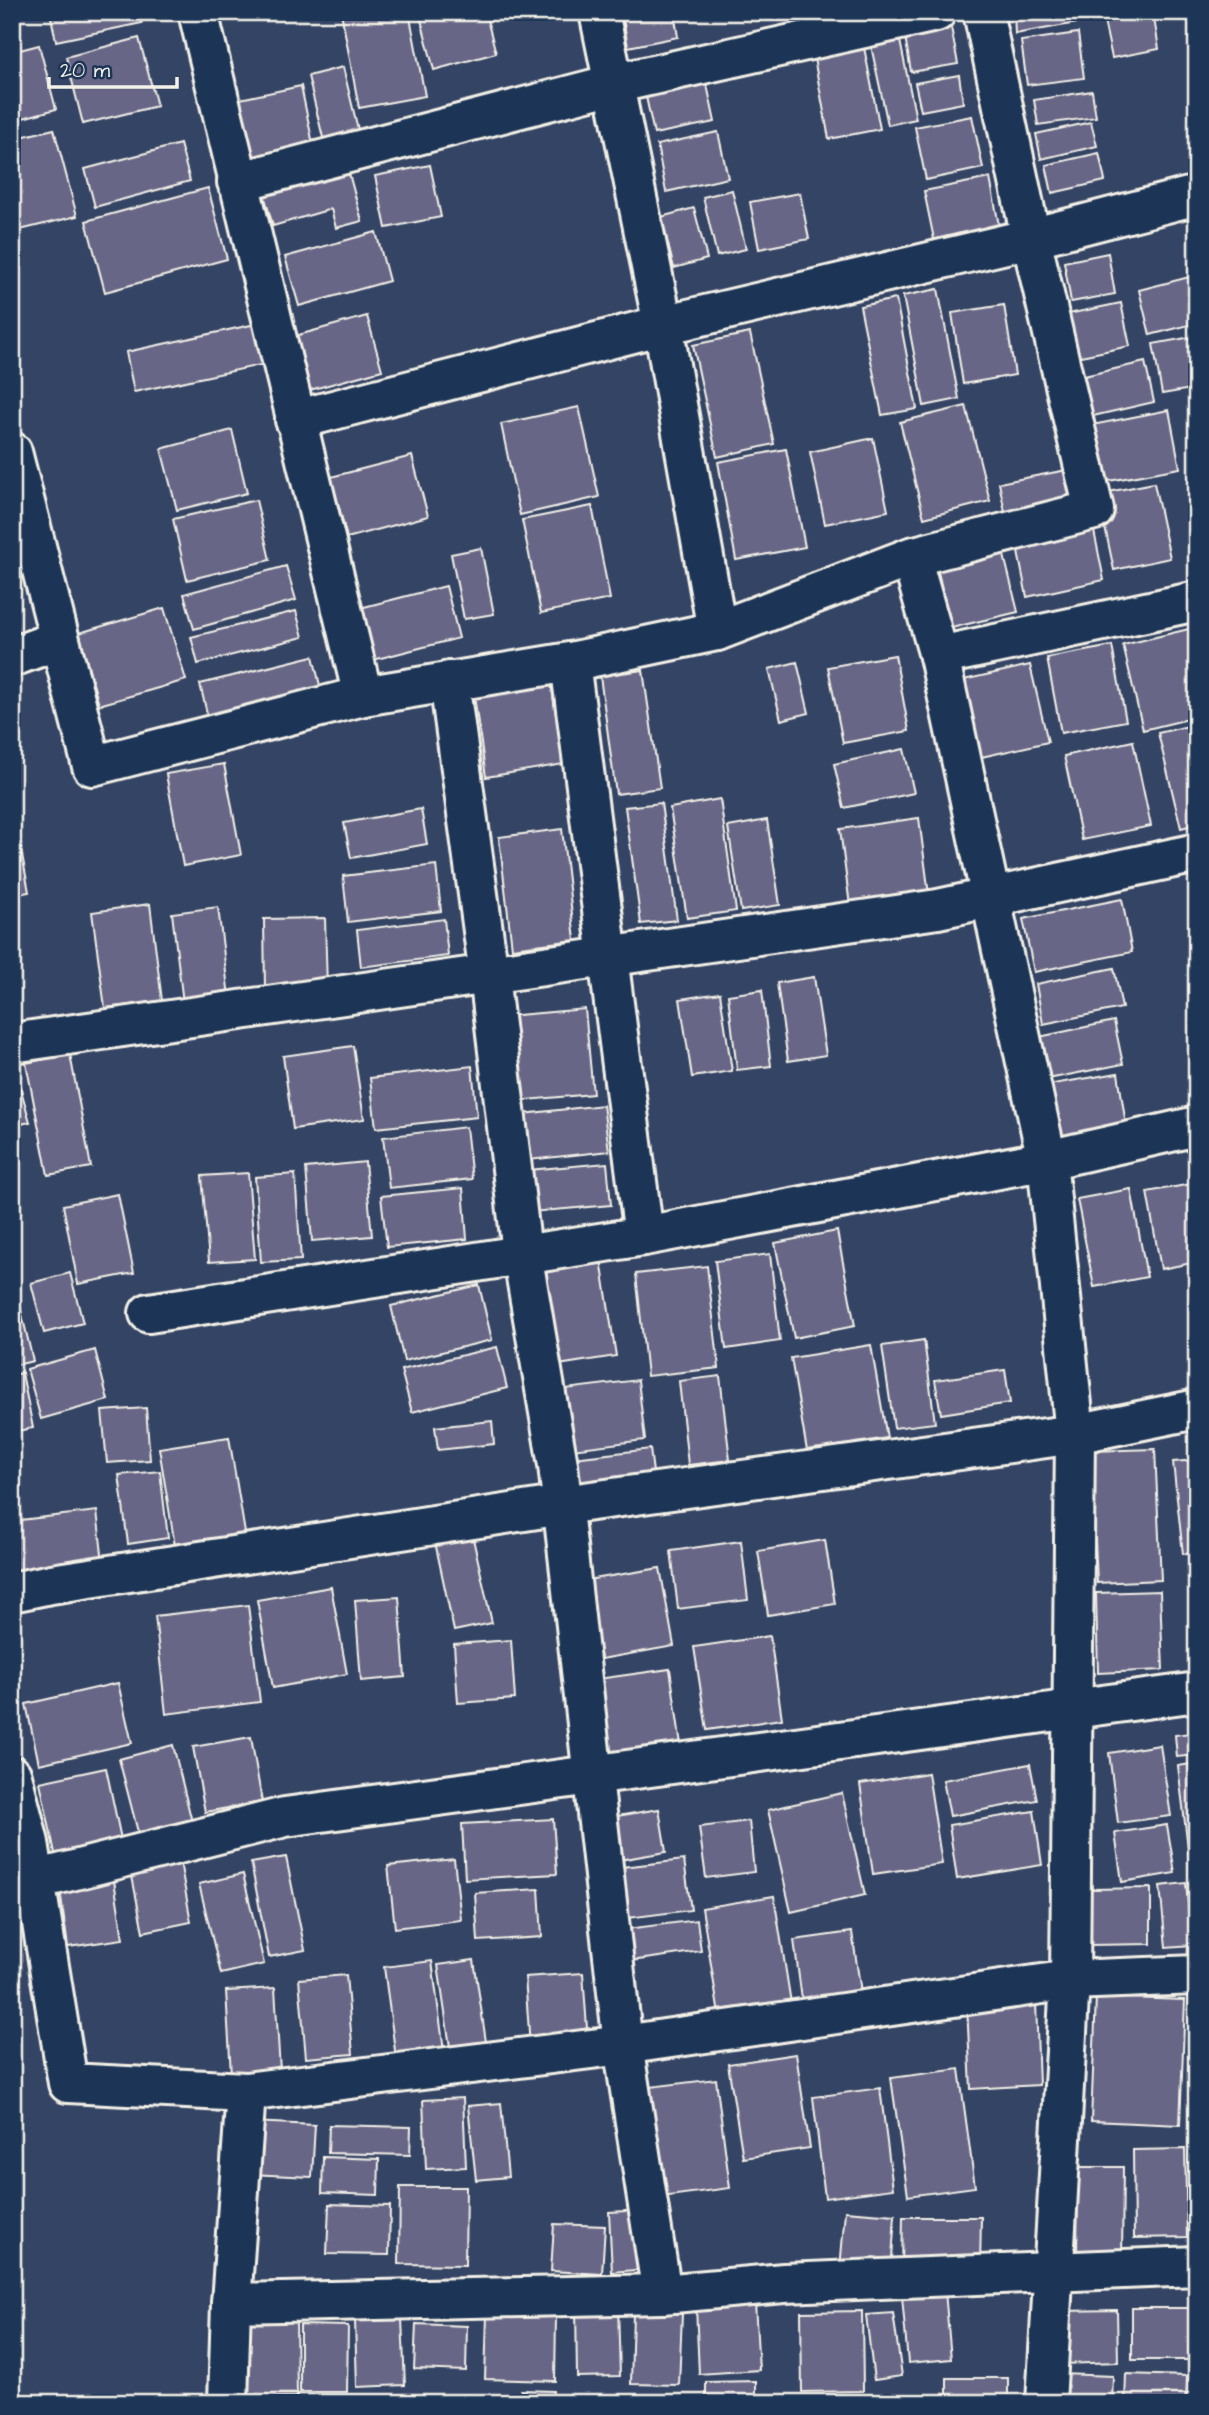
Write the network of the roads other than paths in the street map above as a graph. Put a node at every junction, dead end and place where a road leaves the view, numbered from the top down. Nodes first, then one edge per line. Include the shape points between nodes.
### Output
1 (198, 12) edge
2 (598, 12) edge
3 (936, 12) edge
4 (984, 12) edge
5 (613, 84) junction
6 (237, 182) junction
7 (1197, 195) edge
8 (1031, 238) junction
9 (663, 325) junction
10 (295, 420) junction
11 (12, 452) edge
12 (911, 557) junction
13 (1197, 601) edge
14 (717, 631) junction
15 (58, 640) junction
16 (939, 656) junction
17 (12, 657) edge
18 (570, 662) junction
19 (449, 681) junction
20 (363, 696) junction
21 (1197, 853) edge
22 (991, 898) junction
23 (607, 958) junction
24 (489, 975) junction
25 (12, 1044) edge
26 (1197, 1126) edge
27 (1047, 1160) junction
28 (644, 1236) junction
29 (522, 1253) junction
30 (149, 1313) dead end
31 (1197, 1409) edge
32 (1075, 1434) junction
33 (563, 1505) junction
34 (12, 1592) edge
35 (1197, 1692) edge
36 (1073, 1708) junction
37 (593, 1774) junction
38 (12, 1776) edge
39 (35, 1880) junction
40 (1197, 1975) edge
41 (1070, 1980) junction
42 (623, 2045) junction
43 (246, 2092) junction
44 (1197, 2266) edge
45 (1052, 2273) junction
46 (662, 2294) junction
47 (231, 2303) junction
48 (228, 2403) edge
49 (1045, 2403) edge

1 - 6 street
2 - 5 street
3 - 5 street
4 - 8 street
5 - 6 street
5 - 9 street
6 - 10 street
7 - 8 street
8 - 9 street
8 - 12 street via 1094,510
9 - 10 street
9 - 14 street
10 - 20 street
11 - 15 street
12 - 14 street
12 - 16 street
13 - 16 street
14 - 18 street
15 - 17 street
15 - 20 street via 92,766
16 - 22 street
18 - 19 street
18 - 23 street
19 - 20 street
19 - 24 street
21 - 22 street
22 - 23 street
22 - 27 street
23 - 24 street
23 - 28 street
24 - 25 street
24 - 29 street
26 - 27 street
27 - 28 street
27 - 32 street
28 - 29 street
29 - 30 street
29 - 33 street
31 - 32 street
32 - 33 street
32 - 36 street
33 - 34 street
33 - 37 street
35 - 36 street
36 - 37 street
36 - 41 street
37 - 39 street via 285,1817
37 - 42 street
38 - 39 street
39 - 43 street via 68,2083
40 - 41 street
41 - 42 street
41 - 45 street
42 - 43 street
42 - 46 street
43 - 47 street
44 - 45 street
45 - 46 street via 784,2283
45 - 49 street
46 - 47 street
47 - 48 street

